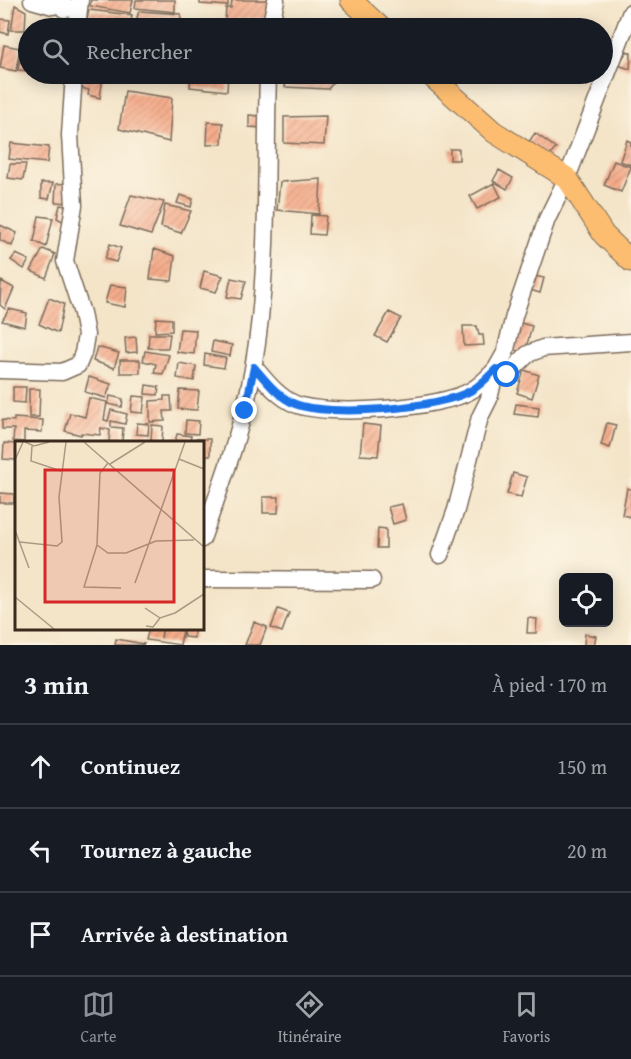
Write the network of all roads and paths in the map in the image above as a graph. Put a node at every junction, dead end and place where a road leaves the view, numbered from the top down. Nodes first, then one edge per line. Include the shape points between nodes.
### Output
1 (32, 0) edge
2 (276, 0) edge
3 (351, 0) edge
4 (79, 4) edge
5 (631, 12) edge
6 (272, 18) edge
7 (370, 18) edge
8 (613, 59) edge
9 (73, 84) edge
10 (268, 84) edge
11 (440, 84) edge
12 (603, 84) edge
13 (567, 178) junction
14 (631, 261) edge
15 (631, 342) edge
16 (254, 367) junction
17 (496, 369) junction
18 (0, 370) edge
19 (204, 533) edge
20 (440, 555) dead end
21 (204, 579) edge
22 (372, 580) dead end

1 - 4 street via 53,6 64,4 64,9
2 - 6 street
3 - 7 main road
5 - 8 street
9 - 18 street via 70,135 74,205 65,261 82,313 86,335 83,353 78,365 62,372
10 - 16 street via 266,216
11 - 13 main road via 494,132
12 - 13 street
13 - 14 main road via 604,235
13 - 17 street via 547,219 505,353
15 - 17 street via 543,348 528,354 507,375
16 - 17 street via 273,389 292,403 311,409 398,409 443,400 472,390
16 - 19 street via 245,411
17 - 20 street
21 - 22 street

